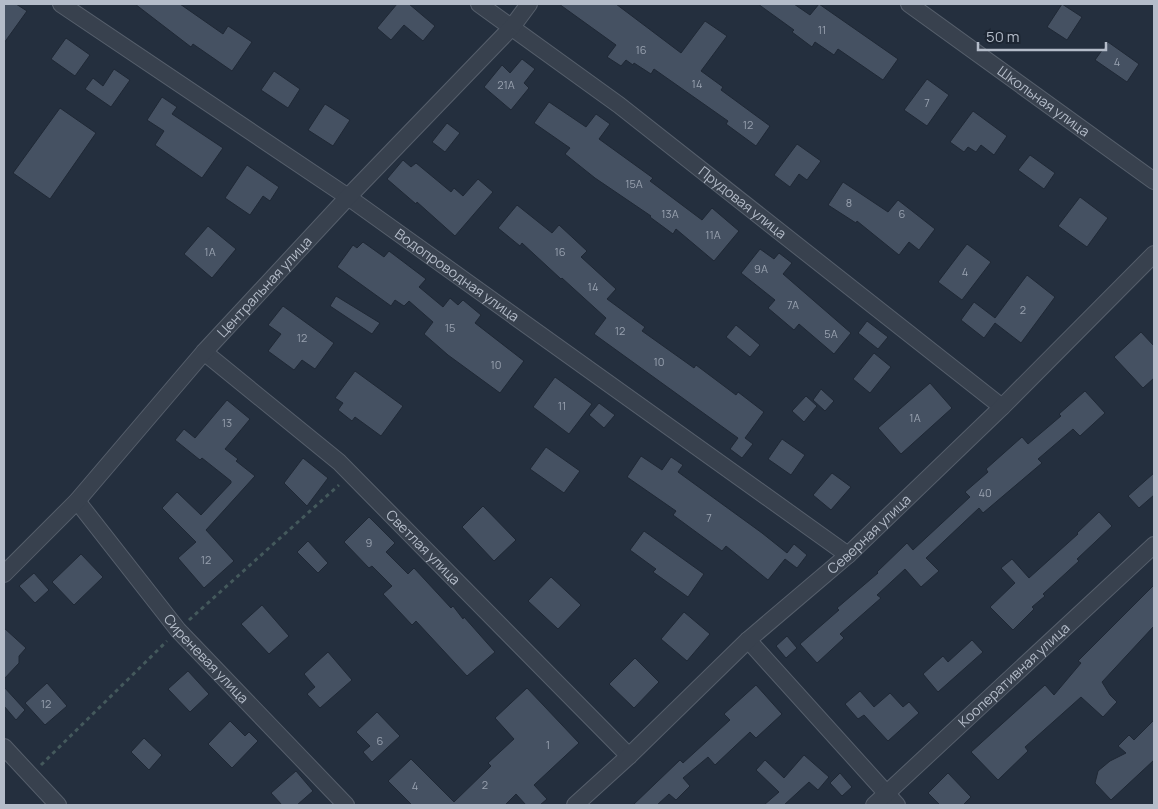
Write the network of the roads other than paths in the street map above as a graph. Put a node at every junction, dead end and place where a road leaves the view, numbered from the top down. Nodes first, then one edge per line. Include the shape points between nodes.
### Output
1 (60, 4) edge
2 (479, 4) edge
3 (529, 4) edge
4 (909, 4) edge
5 (512, 26) junction
6 (1154, 180) edge
7 (348, 197) junction
8 (1154, 254) edge
9 (204, 352) junction
10 (1002, 407) junction
11 (77, 501) junction
12 (1154, 545) edge
13 (848, 555) junction
14 (4, 574) edge
15 (748, 640) junction
16 (4, 747) edge
17 (629, 756) junction
18 (892, 800) edge
19 (58, 805) edge
20 (346, 805) edge
21 (574, 805) edge
22 (874, 805) edge

1 - 7 street, Водопроводная улица
2 - 5 street, Прудовая улица
3 - 5 street, Центральная улица
4 - 6 street, Школьная улица
5 - 7 street, Центральная улица
5 - 10 street, Прудовая улица via 619,105
7 - 9 street, Центральная улица
7 - 13 street, Водопроводная улица
8 - 10 street, Северная улица
9 - 11 street, Центральная улица
9 - 17 street, Светлая улица via 339,462
10 - 13 street, Северная улица
11 - 14 street, Центральная улица
11 - 20 street, Сиреневая улица via 178,630
12 - 18 street, Кооперативная улица
13 - 15 street, Северная улица
15 - 17 street, Северная улица
15 - 18 street
16 - 19 street
17 - 21 street, Северная улица
18 - 22 street, Кооперативная улица

